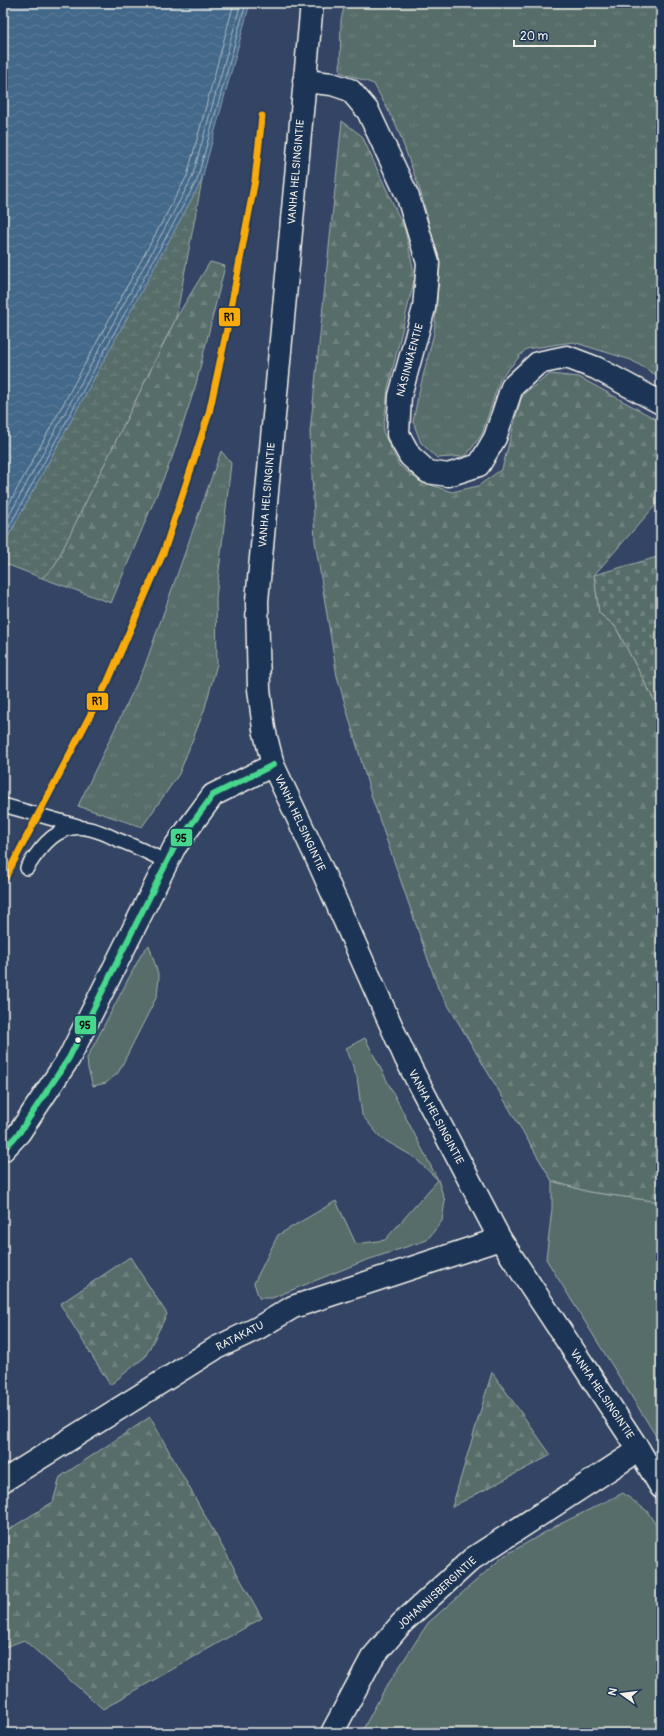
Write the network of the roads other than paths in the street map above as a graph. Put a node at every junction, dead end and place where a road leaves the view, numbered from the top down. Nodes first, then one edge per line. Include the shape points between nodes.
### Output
1 (312, 3) edge
2 (304, 81) junction
3 (661, 403) edge
4 (272, 765) junction
5 (3, 805) edge
6 (89, 828) junction
7 (166, 862) junction
8 (27, 868) dead end
9 (3, 1150) edge
10 (500, 1239) junction
11 (639, 1450) junction
12 (3, 1481) edge
13 (661, 1487) edge
14 (332, 1733) edge

1 - 2 street, VANHA HELSINGINTIE
2 - 3 street, NÄSINMÄENTIE via 332,84 350,90 368,111 408,197 428,263 424,308 400,396 398,434 410,456 428,472 448,475 479,465 495,438 512,387 538,363 567,357 596,368
2 - 4 street, VANHA HELSINGINTIE via 257,601 259,689
4 - 7 street via 213,795
4 - 10 street, VANHA HELSINGINTIE via 406,1059
5 - 6 lane
6 - 7 lane via 147,851
6 - 8 lane via 71,828 56,834 40,847
7 - 9 street via 69,1058 19,1133
10 - 11 street, VANHA HELSINGINTIE
10 - 12 street, RATAKATU via 293,1307 258,1328 216,1348
11 - 13 street, VANHA HELSINGINTIE
11 - 14 street, JOHANNISBERGINTIE via 472,1559 402,1623 372,1658

